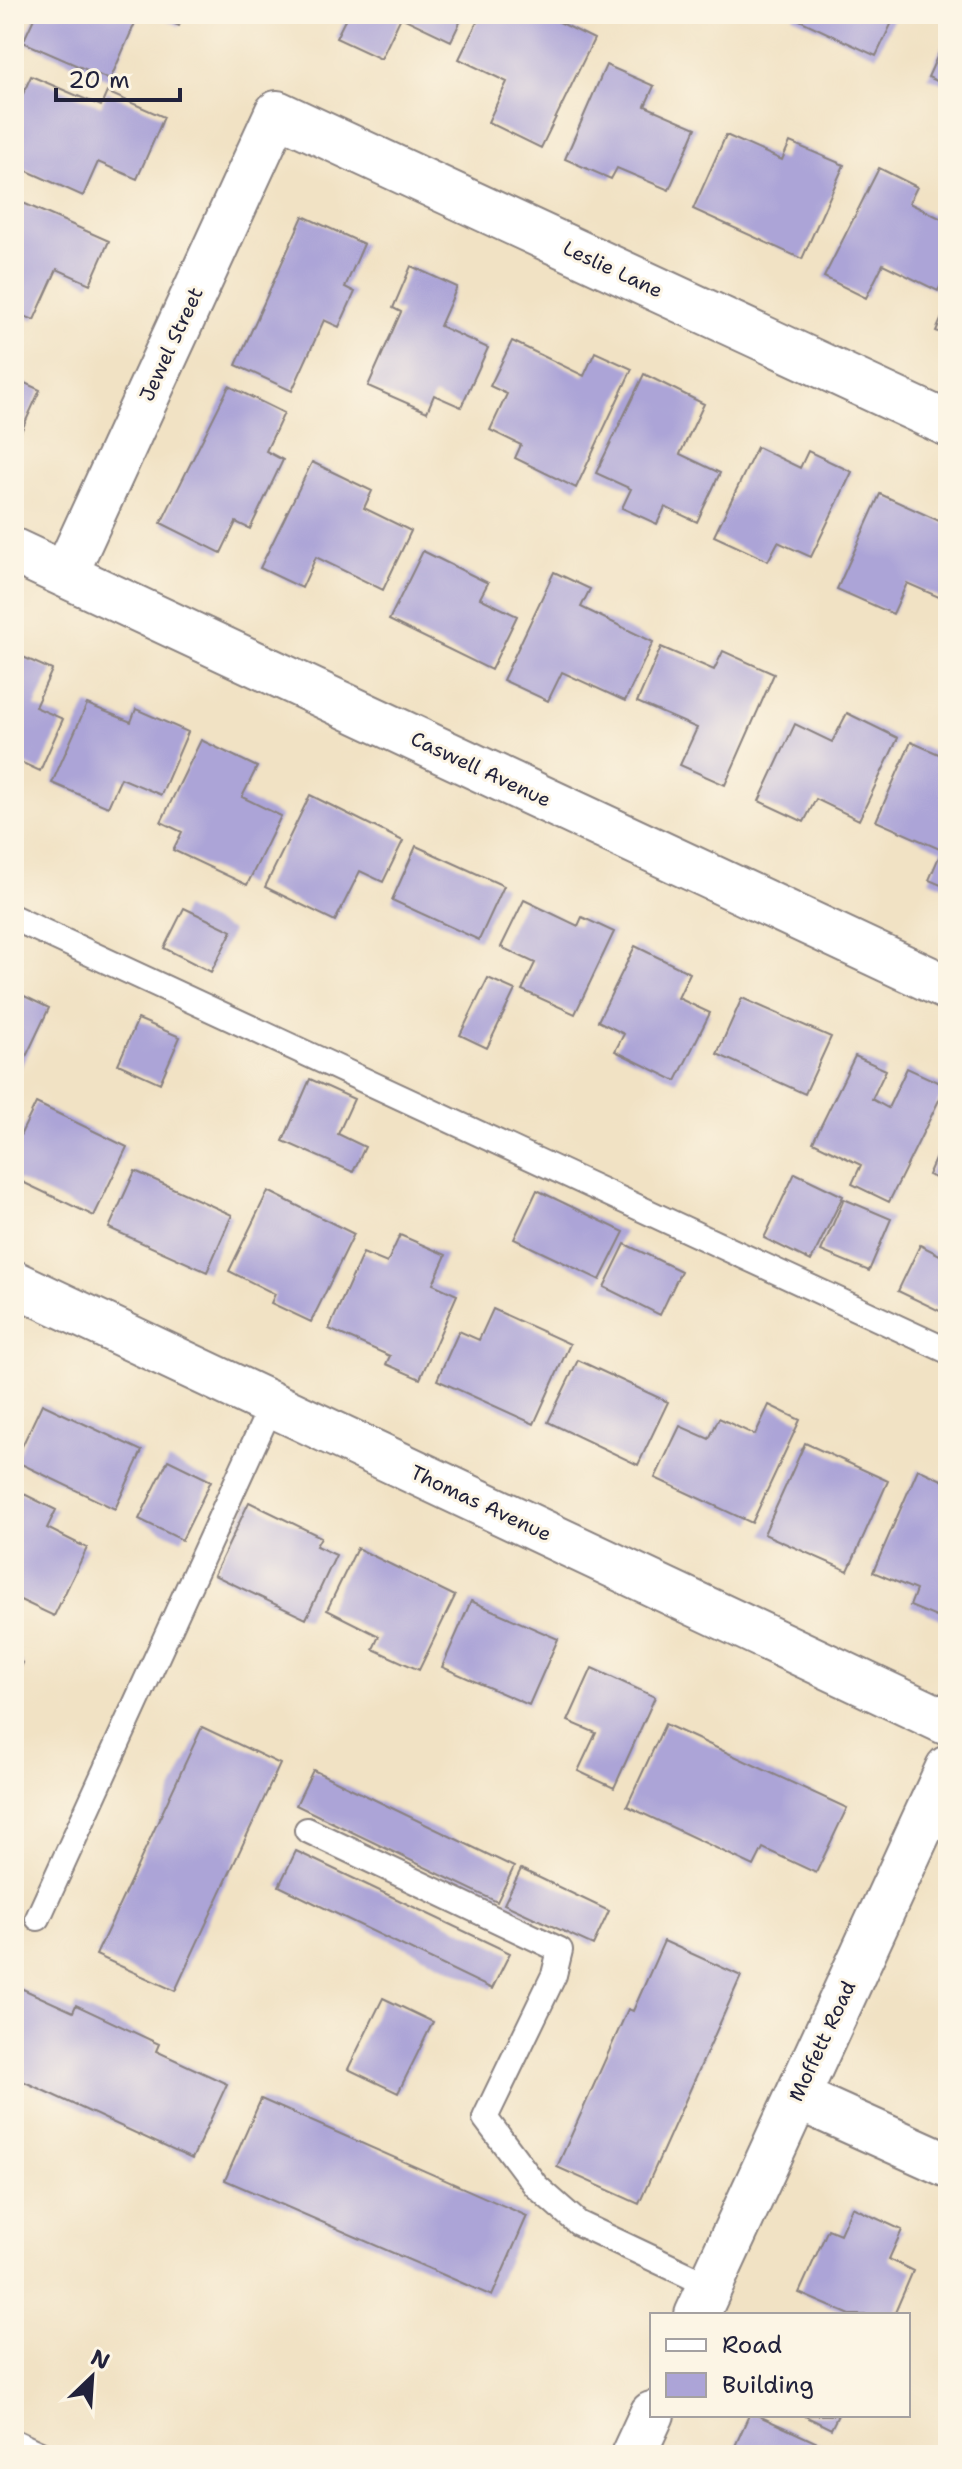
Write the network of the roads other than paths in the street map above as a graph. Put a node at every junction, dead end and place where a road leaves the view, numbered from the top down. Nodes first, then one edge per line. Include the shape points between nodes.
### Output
1 (277, 113) joint
2 (948, 424) edge
3 (14, 551) edge
4 (65, 575) junction
5 (14, 918) edge
6 (948, 988) edge
7 (14, 1283) edge
8 (948, 1351) edge
9 (272, 1404) junction
10 (948, 1723) edge
11 (948, 1768) edge
12 (307, 1830) dead end
13 (38, 1918) dead end
14 (797, 2097) junction
15 (948, 2165) edge
16 (704, 2300) edge
17 (651, 2417) edge
18 (14, 2442) edge
19 (42, 2455) edge
20 (633, 2455) edge

1 - 2 street, Leslie Lane
1 - 4 street, Jewel Street
3 - 4 street, Caswell Avenue
4 - 6 street, Caswell Avenue
5 - 8 lane
7 - 9 street, Thomas Avenue
9 - 10 street, Thomas Avenue
9 - 13 lane
11 - 14 street, Moffett Road
12 - 16 lane via 560,1950 554,1975 485,2118 536,2186 578,2223
14 - 15 street
14 - 16 street, Moffett Road
17 - 20 street
18 - 19 lane

